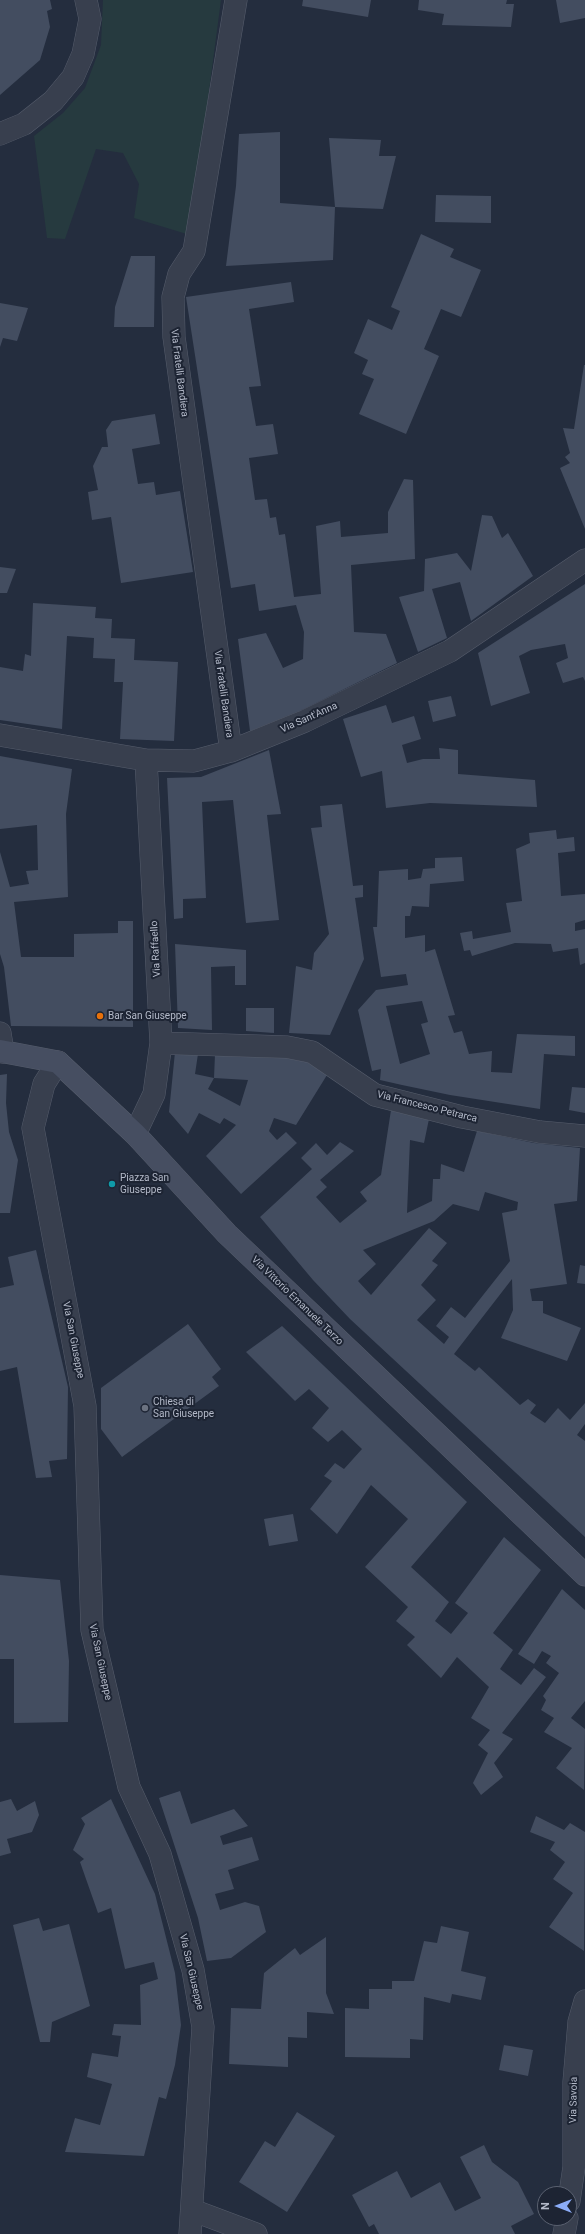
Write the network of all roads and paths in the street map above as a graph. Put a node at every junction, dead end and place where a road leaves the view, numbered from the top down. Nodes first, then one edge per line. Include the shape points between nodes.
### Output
1 (86, 0) edge
2 (236, 0) edge
3 (0, 134) edge
4 (585, 560) edge
5 (0, 735) edge
6 (231, 751) junction
7 (146, 760) junction
8 (160, 1043) junction
9 (1, 1045) edge
10 (58, 1062) junction
11 (135, 1134) junction
12 (585, 1136) edge
13 (585, 1575) edge
14 (585, 2001) edge
15 (571, 2186) edge
16 (192, 2210) junction
17 (190, 2234) edge
18 (256, 2234) edge

1 - 3 street via 90,19 83,54 73,77 53,101 24,124
2 - 6 street, Via Fratelli Bandiera via 194,251 179,274 173,297 174,337
4 - 6 street, Via Sant'Anna via 450,651 305,721
5 - 7 street, Via Sant'Anna
6 - 7 street, Via Sant'Anna via 194,761
7 - 8 street, Via Raffaello
8 - 11 street, Via Raffaello via 154,1094
8 - 12 street, Via Francesco Petrarca via 287,1047 312,1052 375,1094 462,1117 540,1132
9 - 10 street
10 - 11 street, Via Vittorio Emanuele Terzo
10 - 16 street, Via San Giuseppe via 44,1084 33,1128 85,1406 92,1630 128,1787 160,1854 193,1970 203,2027
11 - 13 street, Via Vittorio Emanuele Terzo via 227,1234
14 - 15 street, Via Savoia via 579,2022 574,2074 574,2167
16 - 17 street, Via San Giuseppe
16 - 18 street

